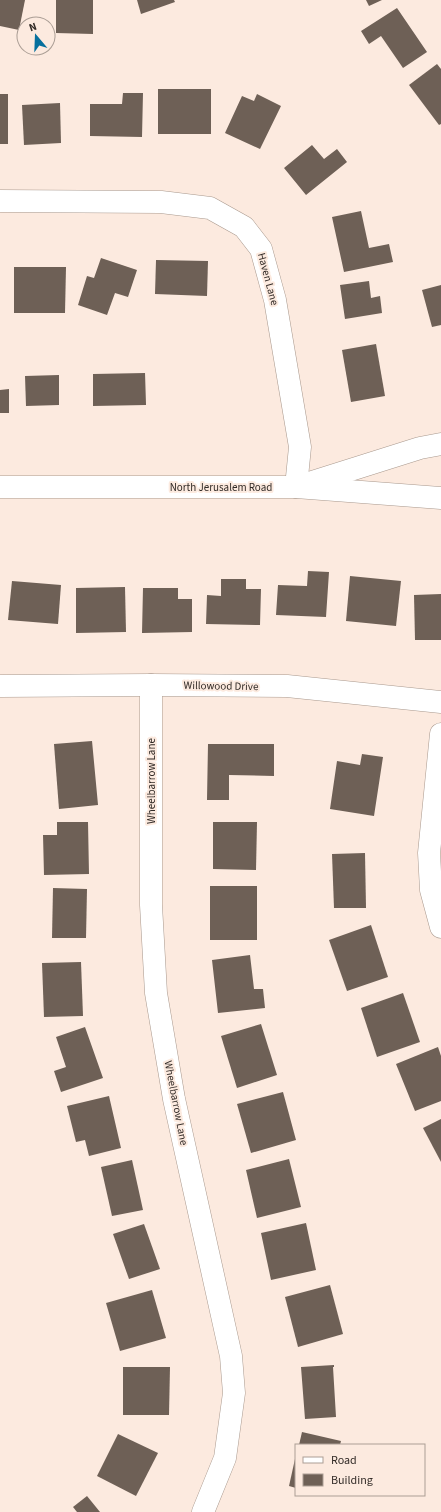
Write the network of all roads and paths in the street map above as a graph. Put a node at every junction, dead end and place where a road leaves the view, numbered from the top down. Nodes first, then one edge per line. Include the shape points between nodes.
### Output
1 (0, 201) edge
2 (441, 444) edge
3 (0, 487) edge
4 (296, 487) junction
5 (441, 498) edge
6 (151, 685) junction
7 (0, 686) edge
8 (441, 702) edge
9 (441, 734) edge
10 (441, 927) edge
11 (203, 1512) edge

1 - 4 street, Haven Lane via 161,202 210,208 244,227 261,249 275,300 300,447
2 - 4 street via 420,448
3 - 4 street, North Jerusalem Road
4 - 5 street, North Jerusalem Road
6 - 7 street, Willowood Drive
6 - 8 street, Willowood Drive via 287,686
6 - 11 street, Wheelbarrow Lane via 151,906 156,993 174,1099 231,1356 234,1393 225,1458
9 - 10 street via 429,853 431,890

